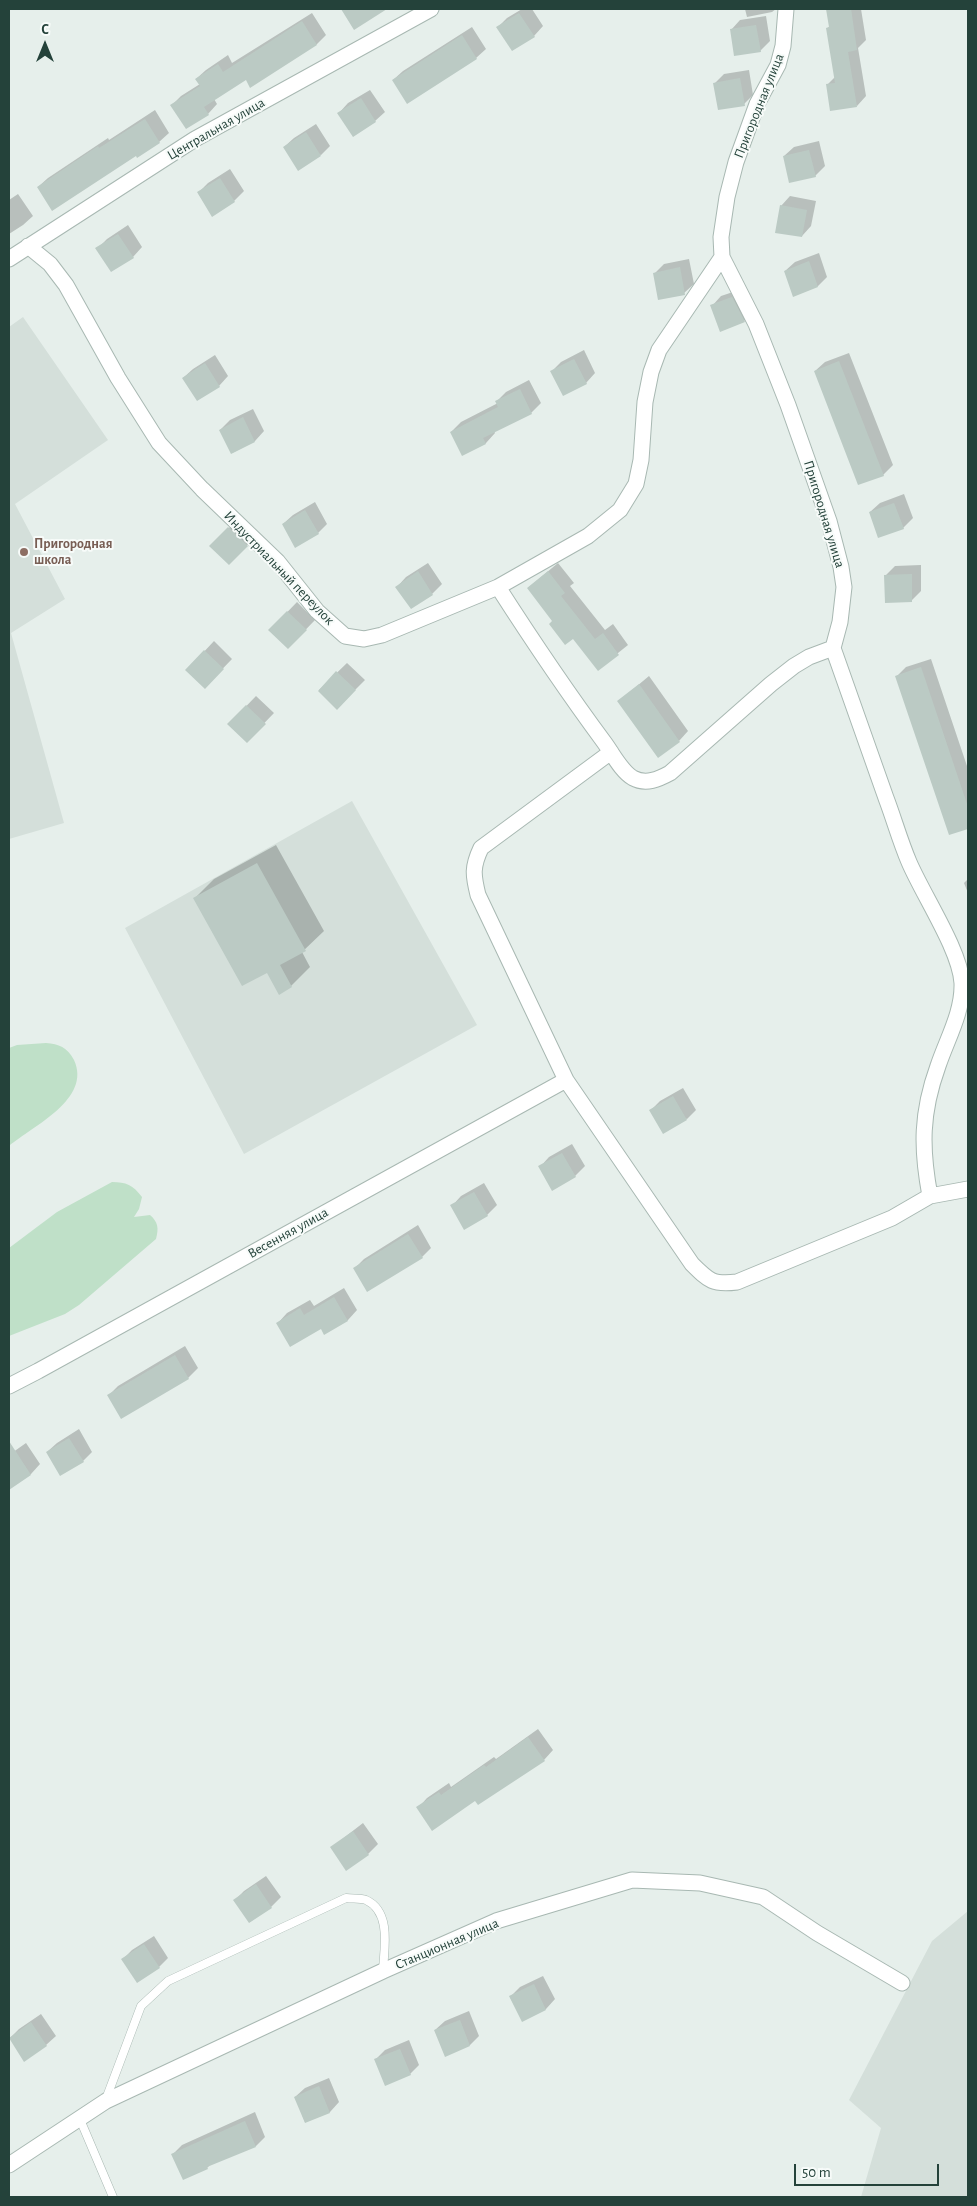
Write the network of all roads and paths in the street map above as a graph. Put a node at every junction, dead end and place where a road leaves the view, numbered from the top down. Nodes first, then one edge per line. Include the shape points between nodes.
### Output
1 (431, 9) edge
2 (786, 9) edge
3 (28, 246) junction
4 (722, 257) junction
5 (9, 259) edge
6 (498, 587) junction
7 (833, 648) junction
8 (611, 752) junction
9 (566, 1080) junction
10 (968, 1189) edge
11 (930, 1196) junction
12 (9, 1386) edge
13 (383, 1971) junction
14 (902, 1983) dead end
15 (106, 2101) junction
16 (79, 2118) junction
17 (9, 2165) edge
18 (113, 2197) edge

1 - 3 street, Центральная улица via 194,139
2 - 4 street, Пригородная улица via 778,65 757,104 736,162 721,236
3 - 5 street, Центральная улица
3 - 6 street, Индустриальный переулок via 50,264 66,284 118,378 159,443 278,562 318,611 345,636 364,639 382,635
4 - 6 street, Индустриальный переулок via 658,350 645,402 636,484 620,510 588,536
4 - 7 street, Пригородная улица via 756,324 829,521 844,588
6 - 8 street
7 - 8 street via 794,666 670,773 656,780 634,778
7 - 11 street via 908,862 948,942 962,980 958,1015 937,1067 924,1120 924,1162
8 - 9 street via 481,848 474,863 473,878 478,895
9 - 11 street via 692,1264 709,1280 721,1284 737,1282 892,1218
9 - 12 street, Весенняя улица
10 - 11 street
13 - 14 street, Станционная улица via 496,1921 632,1880 700,1883 762,1897
13 - 15 street, Станционная улица
13 - 15 lane via 385,1934 381,1913 366,1900 346,1898 168,1981 141,2006
15 - 16 street, Станционная улица
16 - 17 street, Станционная улица
16 - 18 lane

